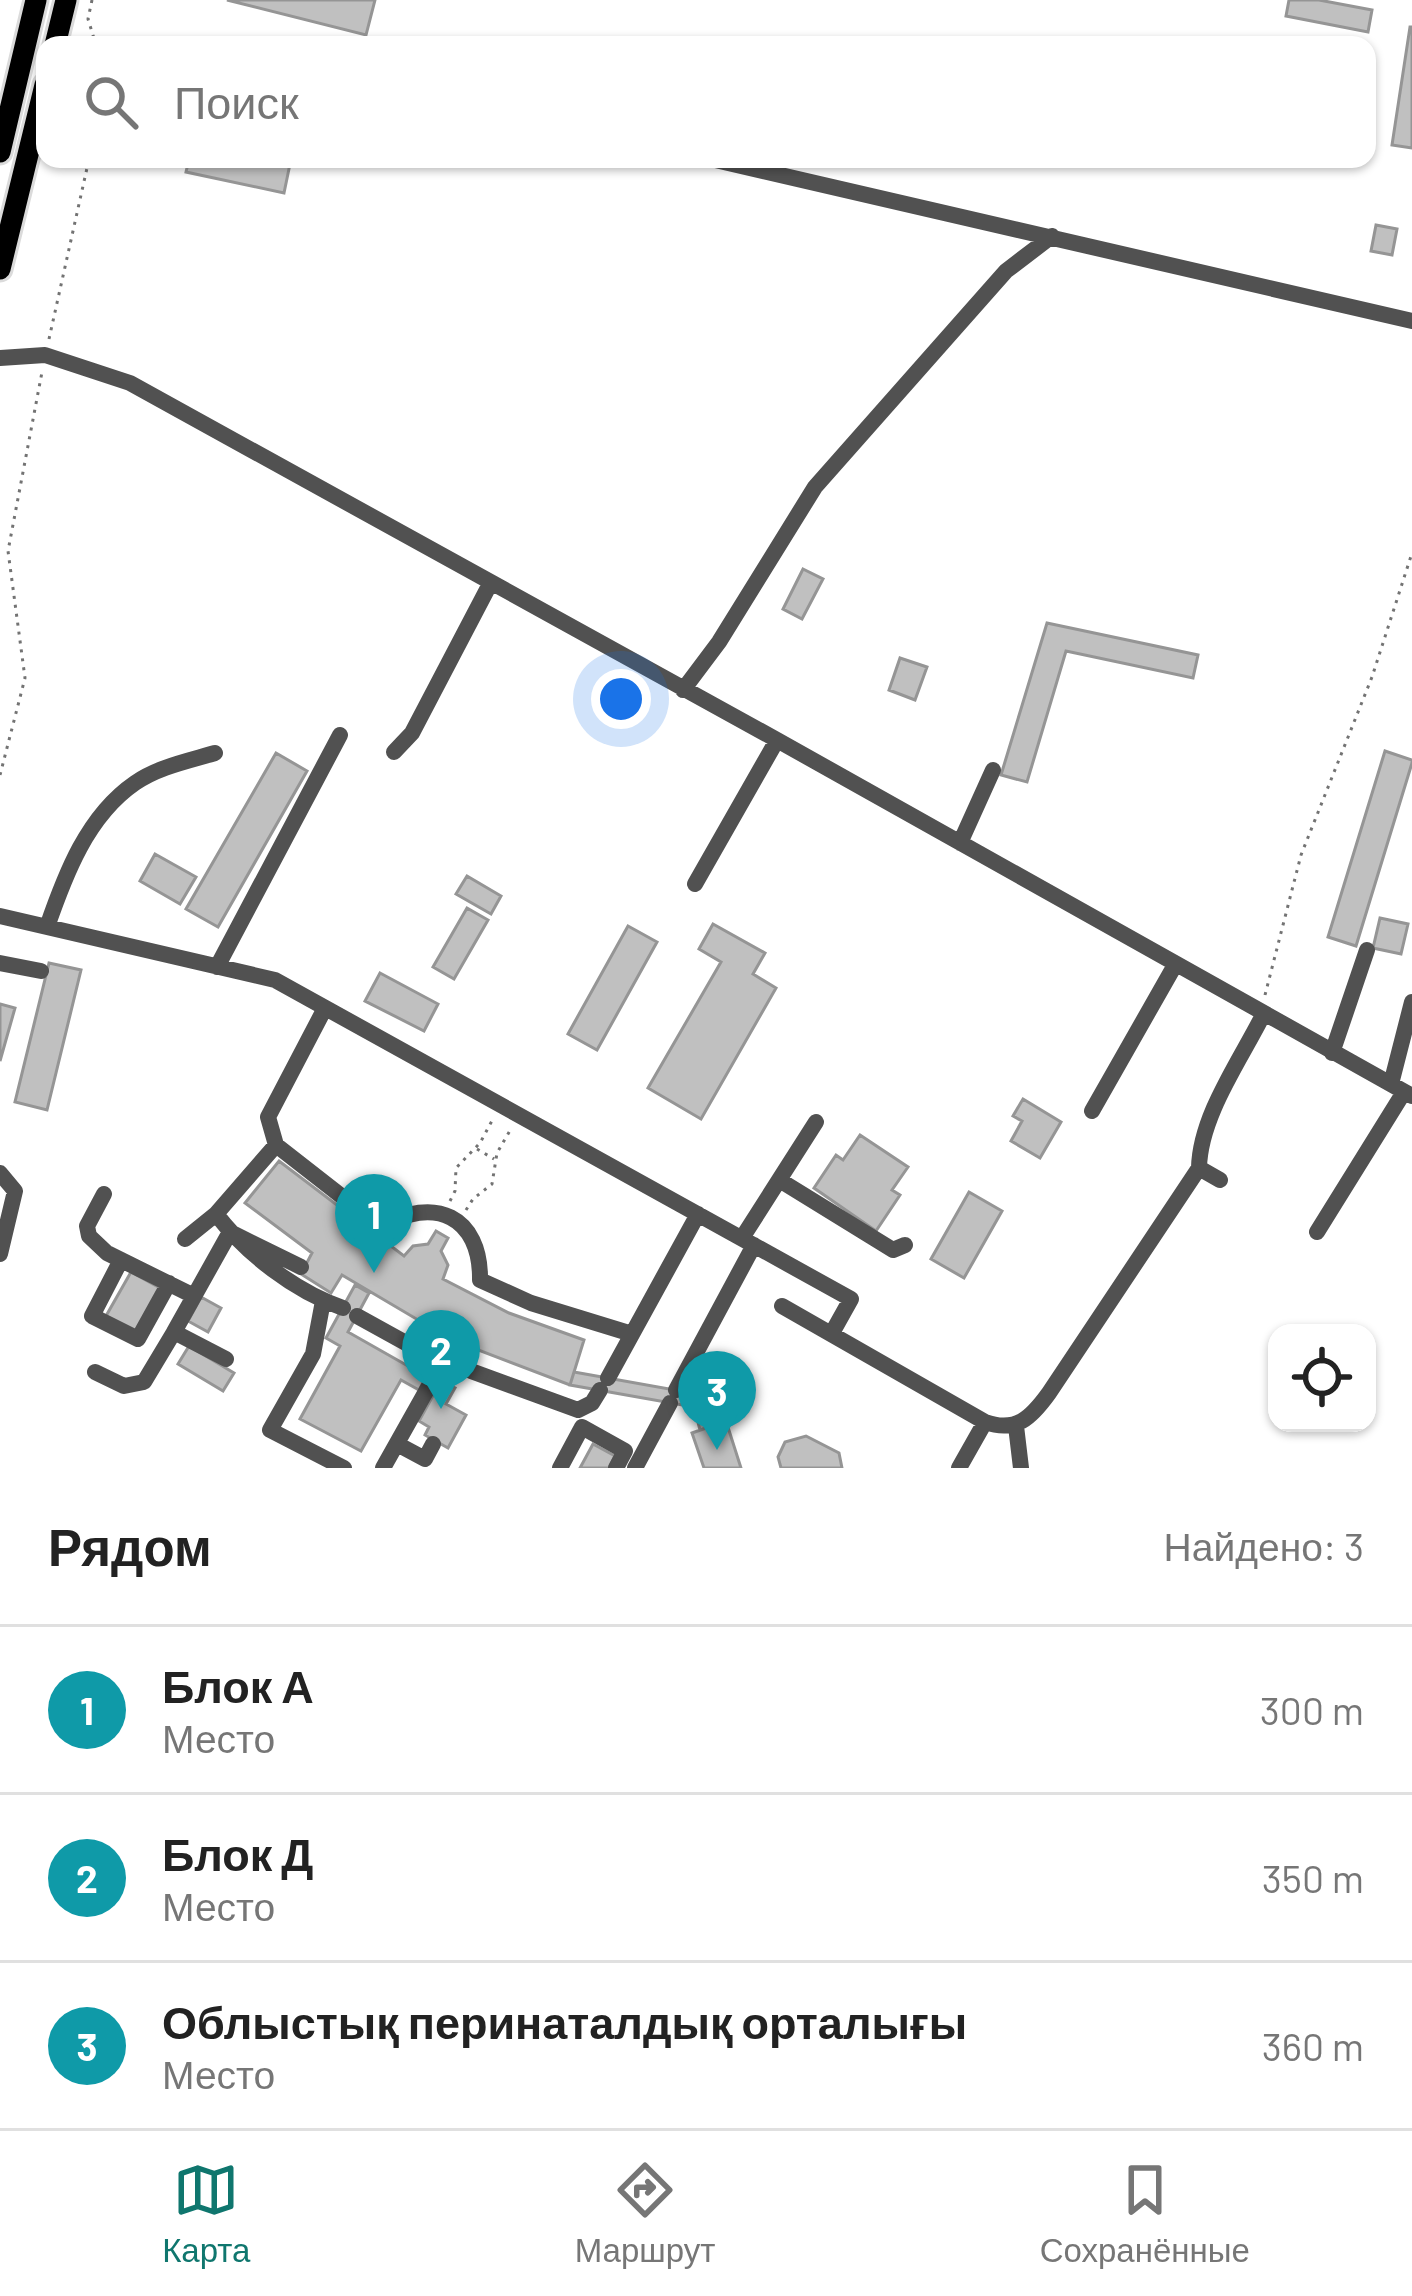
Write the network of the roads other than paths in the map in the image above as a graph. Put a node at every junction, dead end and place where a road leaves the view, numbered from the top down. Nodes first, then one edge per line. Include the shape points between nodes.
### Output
1 (36, 0) edge
2 (66, 0) edge
3 (57, 36) edge
4 (36, 123) edge
5 (0, 152) edge
6 (750, 168) edge
7 (1052, 236) junction
8 (0, 269) edge
9 (1412, 321) edge
10 (0, 358) edge
11 (490, 584) junction
12 (683, 691) junction
13 (340, 735) dead end
14 (777, 740) junction
15 (394, 752) dead end
16 (215, 753) dead end
17 (993, 770) dead end
18 (960, 843) junction
19 (695, 884) dead end
20 (0, 916) edge
21 (47, 928) junction
22 (1367, 950) dead end
23 (0, 963) edge
24 (1175, 965) junction
25 (217, 968) junction
26 (41, 971) dead end
27 (1412, 1002) edge
28 (325, 1008) junction
29 (1263, 1016) junction
30 (1332, 1053) junction
31 (1402, 1091) edge
32 (1092, 1111) dead end
33 (816, 1122) dead end
34 (276, 1144) junction
35 (1199, 1168) junction
36 (0, 1173) edge
37 (782, 1180) junction
38 (1220, 1180) dead end
39 (104, 1193) dead end
40 (216, 1214) junction
41 (698, 1214) junction
42 (230, 1232) junction
43 (1317, 1232) dead end
44 (185, 1239) dead end
45 (748, 1242) junction
46 (905, 1245) dead end
47 (0, 1254) edge
48 (121, 1260) junction
49 (302, 1267) dead end
50 (169, 1283) junction
51 (194, 1296) junction
52 (323, 1301) junction
53 (782, 1306) dead end
54 (173, 1332) junction
55 (832, 1333) junction
56 (632, 1334) junction
57 (226, 1359) dead end
58 (471, 1371) dead end
59 (95, 1372) dead end
60 (580, 1419) junction
61 (985, 1422) junction
62 (1016, 1426) junction
63 (397, 1444) junction
64 (434, 1444) dead end
65 (344, 1468) edge
66 (383, 1468) edge
67 (560, 1468) edge
68 (616, 1468) edge
69 (635, 1468) edge
70 (959, 1468) edge
71 (1022, 1468) edge

1 - 5 main road
2 - 3 main road
4 - 8 main road
6 - 7 street
7 - 9 street
7 - 12 street via 1006,271 814,487
10 - 11 street via 45,355 130,383
11 - 12 street
11 - 15 street via 412,733
12 - 14 street
13 - 25 street
14 - 18 street
14 - 19 street
16 - 21 street via 134,784 96,821
17 - 18 street
18 - 24 street
20 - 21 street
21 - 25 street
22 - 30 street
23 - 26 street
24 - 29 street
24 - 32 street
25 - 28 street via 274,980
27 - 31 street
28 - 34 street via 268,1117
28 - 41 street
29 - 30 street
29 - 35 street via 1215,1109
30 - 31 street
31 - 43 street
33 - 37 street
34 - 40 street
34 - 56 street via 381,1227 411,1212 451,1218 478,1250 481,1280
35 - 38 street
35 - 62 street via 1049,1393
36 - 47 street via 15,1191
37 - 45 street
37 - 46 street via 893,1250
39 - 48 street via 89,1236
40 - 42 street
40 - 44 street
41 - 45 street
41 - 56 street
42 - 49 street
42 - 51 street
42 - 52 street
45 - 55 street via 851,1299
45 - 69 street
48 - 50 street
48 - 50 street via 92,1316 138,1339
50 - 51 street
51 - 54 street
52 - 63 street via 442,1363
52 - 65 street via 314,1354 270,1430
53 - 55 street
54 - 57 street
54 - 59 street via 144,1382 124,1386
55 - 61 street
56 - 60 street
58 - 60 street
60 - 67 street
60 - 68 street via 625,1451
61 - 62 street
61 - 70 street
62 - 71 street
63 - 64 street via 425,1459
63 - 66 street

